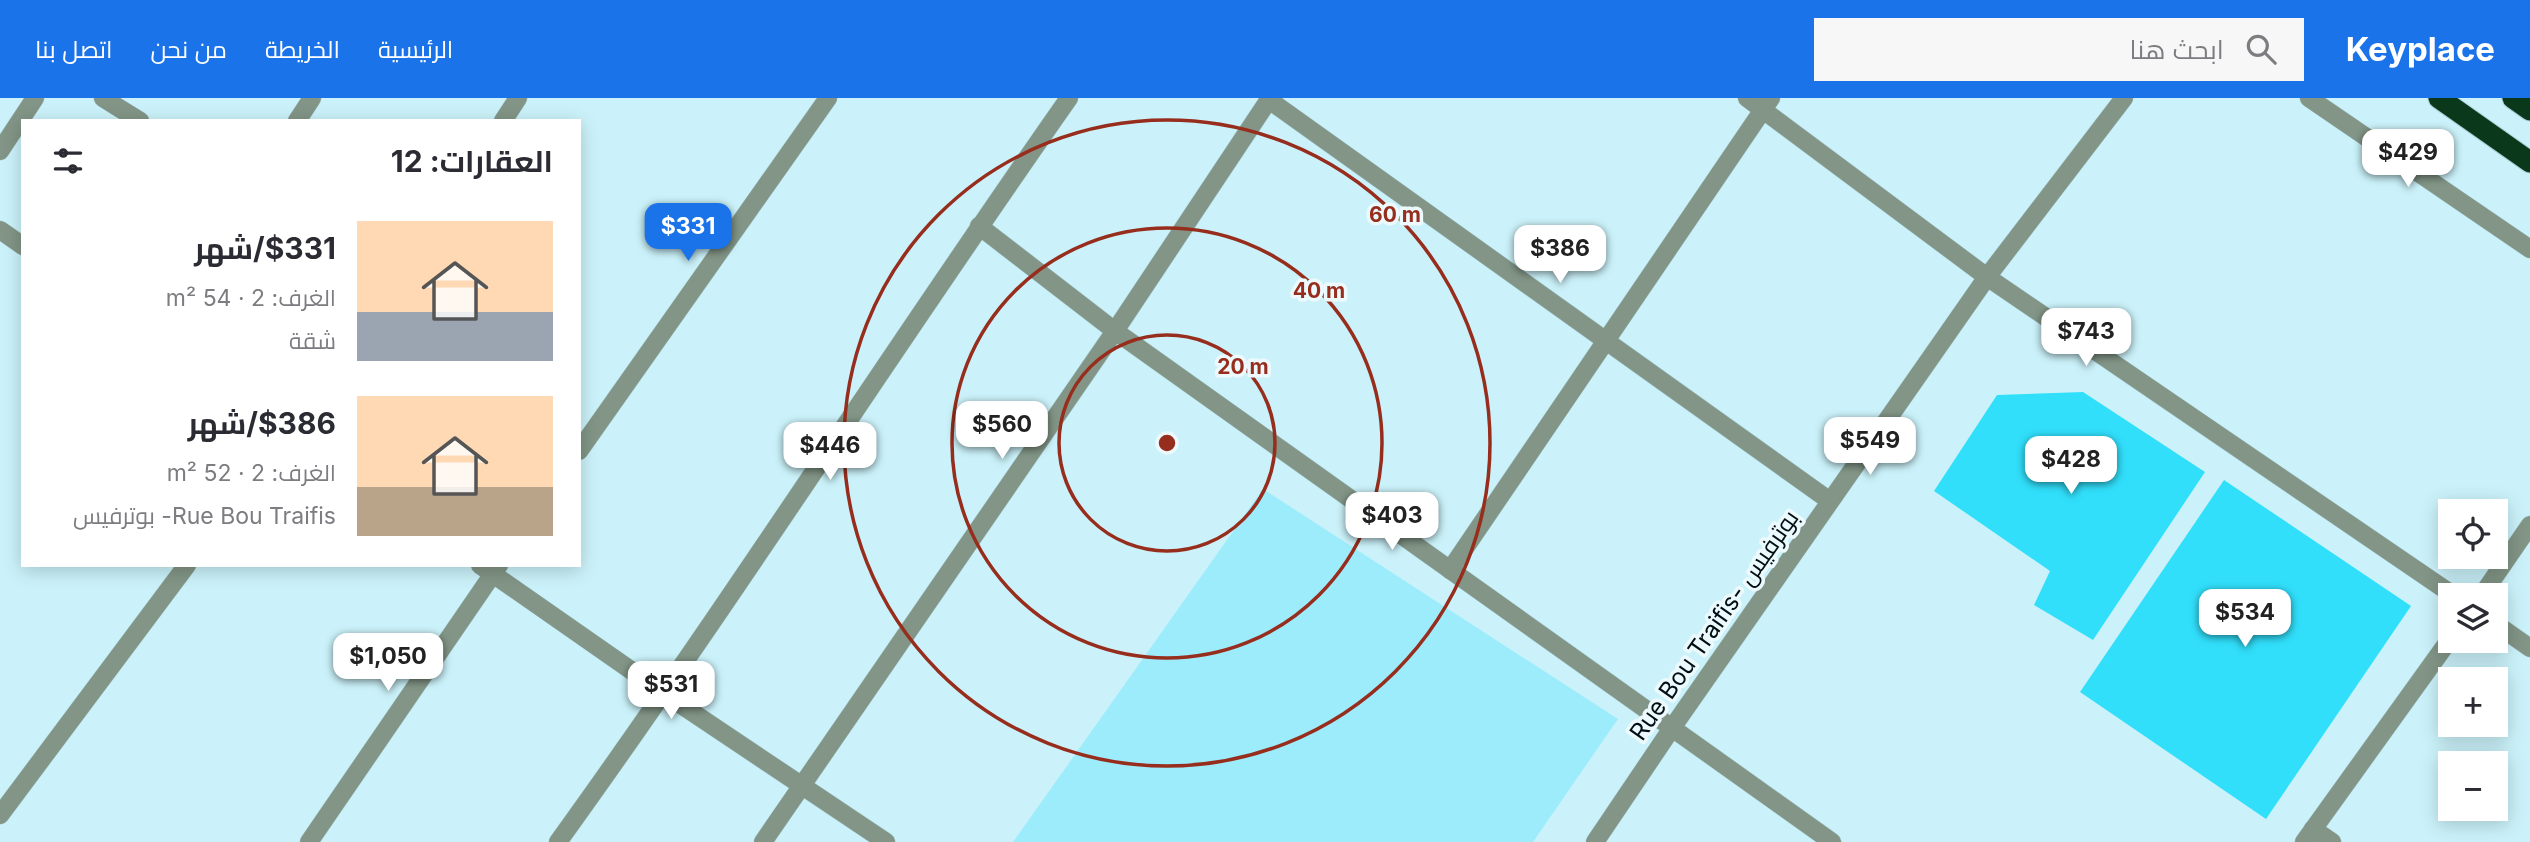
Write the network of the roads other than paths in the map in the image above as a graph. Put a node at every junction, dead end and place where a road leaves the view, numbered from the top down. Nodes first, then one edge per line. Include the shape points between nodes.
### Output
1 (35, 98) edge
2 (103, 98) edge
3 (312, 98) edge
4 (518, 98) edge
5 (828, 98) edge
6 (1069, 98) edge
7 (1747, 98) edge
8 (2124, 98) edge
9 (2308, 98) edge
10 (2439, 98) edge
11 (2513, 98) edge
12 (1269, 99) edge
13 (1767, 103) edge
14 (2530, 110) edge
15 (21, 119) edge
16 (21, 119) edge
17 (137, 119) edge
18 (298, 119) edge
19 (504, 119) edge
20 (0, 151) edge
21 (2530, 162) edge
22 (979, 226) junction
23 (0, 230) edge
24 (21, 245) edge
25 (2530, 249) edge
26 (1987, 277) junction
27 (1115, 331) junction
28 (1605, 341) junction
29 (581, 448) edge
30 (1830, 501) junction
31 (2530, 525) edge
32 (186, 567) edge
33 (490, 568) edge
34 (1450, 570) junction
35 (2490, 583) edge
36 (2438, 585) edge
37 (2508, 632) edge
38 (2530, 648) edge
39 (2440, 653) edge
40 (665, 694) junction
41 (1672, 728) junction
42 (802, 784) junction
43 (0, 815) edge
44 (2308, 835) edge
45 (309, 842) edge
46 (558, 842) edge
47 (763, 842) edge
48 (887, 842) edge
49 (1595, 842) edge
50 (1832, 842) edge
51 (2332, 842) edge

1 - 16 street
2 - 17 street
3 - 18 street
4 - 19 street
5 - 29 street
6 - 22 street
7 - 13 street
8 - 26 street, Rue Bou Traifis- بوترفيس
9 - 25 street
10 - 21 highway
11 - 14 highway
12 - 27 street
12 - 28 street
13 - 26 street
13 - 28 street
15 - 20 street
22 - 27 street
22 - 40 street
23 - 24 street
26 - 30 street, Rue Bou Traifis- بوترفيس
26 - 36 street
27 - 34 street
27 - 42 street
28 - 30 street
28 - 34 street
30 - 41 street, Rue Bou Traifis- بوترفيس
31 - 35 street
32 - 43 street
33 - 40 street
33 - 45 street
34 - 41 street
37 - 38 street
39 - 44 street
40 - 42 street
40 - 46 street
41 - 49 street, Rue Bou Traifis- بوترفيس
41 - 50 street
42 - 47 street
42 - 48 street
44 - 51 street

